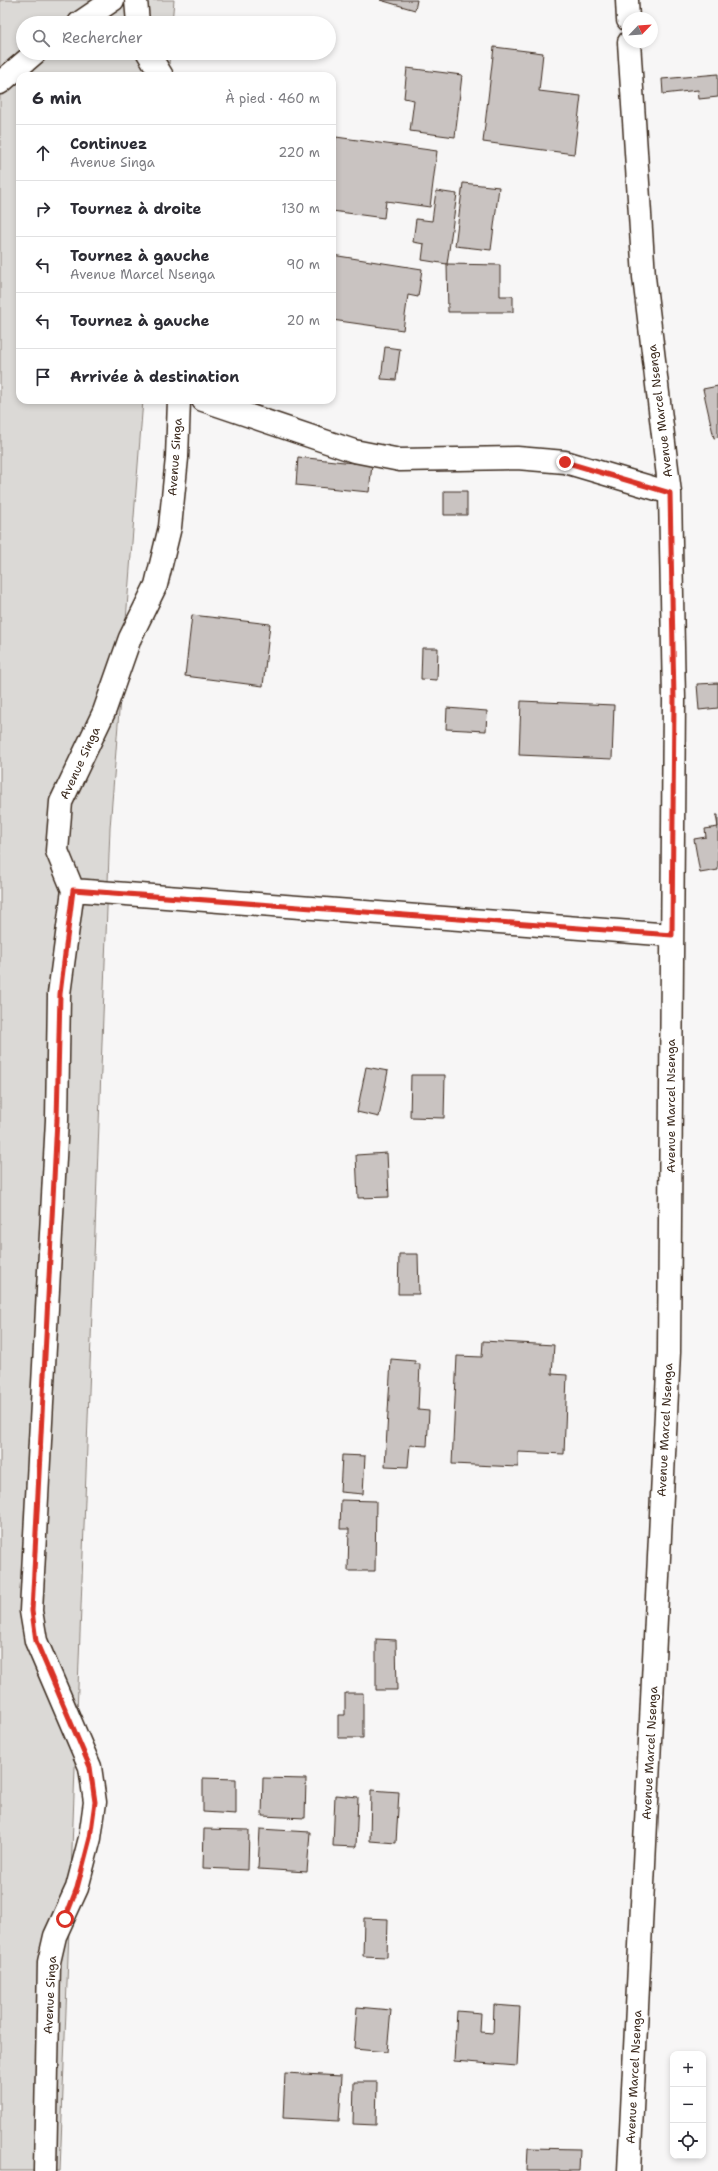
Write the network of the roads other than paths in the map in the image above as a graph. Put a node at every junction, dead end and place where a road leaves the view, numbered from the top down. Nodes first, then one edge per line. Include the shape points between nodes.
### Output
1 (113, 0) edge
2 (136, 0) edge
3 (627, 0) edge
4 (628, 12) edge
5 (89, 16) edge
6 (137, 16) edge
7 (629, 48) edge
8 (28, 60) edge
9 (152, 60) edge
10 (160, 72) edge
11 (0, 83) edge
12 (179, 404) edge
13 (215, 404) edge
14 (670, 493) junction
15 (73, 890) junction
16 (672, 935) junction
17 (46, 2171) edge
18 (629, 2171) edge

1 - 5 street
2 - 6 street
3 - 4 street
7 - 14 street, Avenue Marcel Nsenga via 644,277
8 - 11 street
9 - 10 street
12 - 15 street, Avenue Singa via 177,458 170,527 156,585 126,650 104,712 61,802 57,851
13 - 14 street via 354,451 400,460 517,458 565,462
14 - 16 street, Avenue Marcel Nsenga via 674,699
15 - 16 street
15 - 17 street, Avenue Singa via 60,994 57,1120 32,1611 36,1641 90,1767 95,1802 90,1838 77,1888 56,1936 49,1962
16 - 18 street, Avenue Marcel Nsenga via 669,1352

